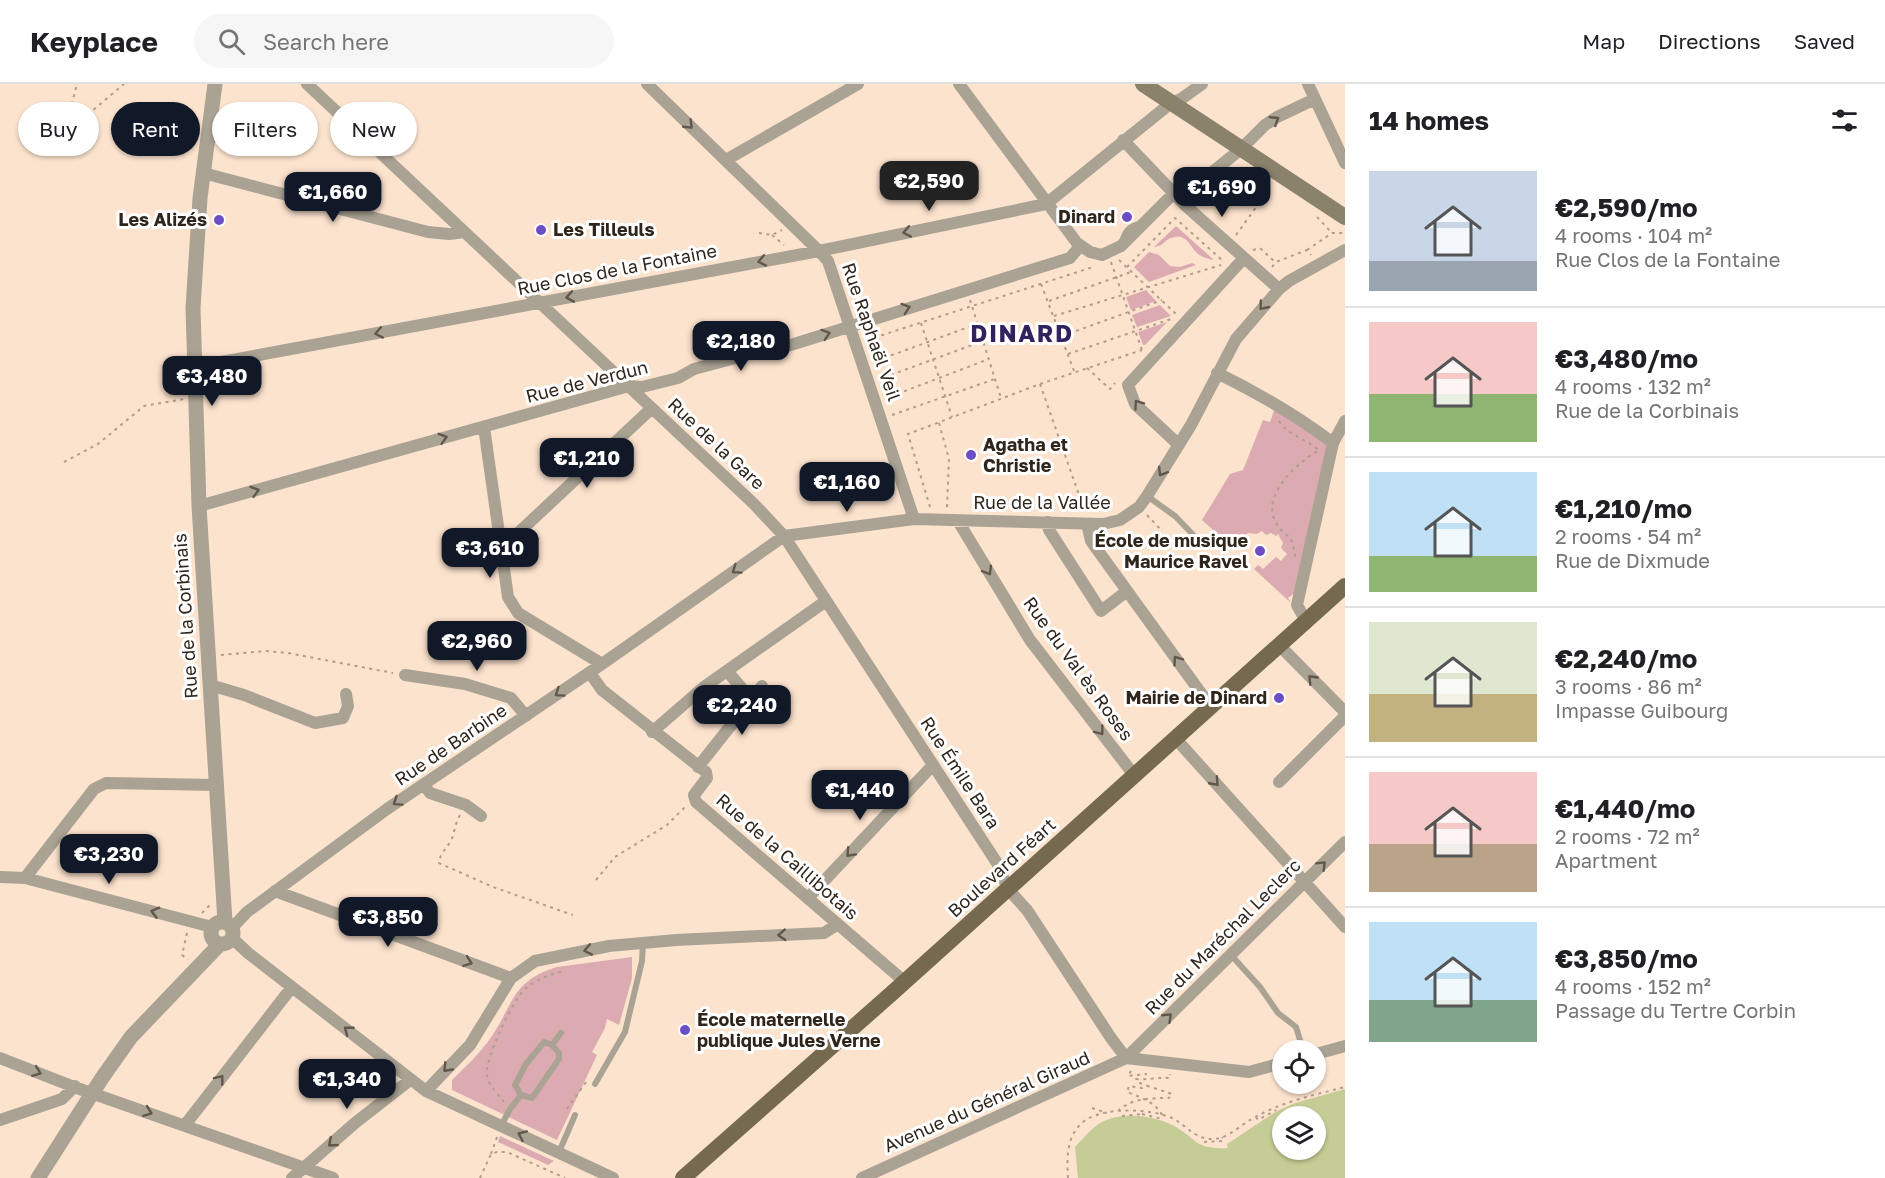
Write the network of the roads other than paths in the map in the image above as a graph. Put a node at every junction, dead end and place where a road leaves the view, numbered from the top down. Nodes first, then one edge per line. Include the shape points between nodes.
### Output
1 (215, 84) edge
2 (307, 84) edge
3 (647, 84) edge
4 (858, 84) edge
5 (959, 84) edge
6 (1143, 84) edge
7 (1202, 84) edge
8 (1308, 84) edge
9 (1315, 99) junction
10 (1171, 103) junction
11 (1123, 140) junction
12 (1241, 149) junction
13 (726, 160) junction
14 (1345, 163) edge
15 (204, 172) junction
16 (1177, 196) junction
17 (1046, 204) junction
18 (1345, 217) edge
19 (464, 232) junction
20 (1080, 246) junction
21 (819, 250) junction
22 (1345, 250) edge
23 (1244, 258) junction
24 (1279, 289) junction
25 (539, 302) junction
26 (850, 326) junction
27 (194, 368) junction
28 (1217, 373) junction
29 (629, 386) junction
30 (652, 408) junction
31 (1345, 421) edge
32 (484, 427) junction
33 (1334, 443) junction
34 (1179, 445) junction
35 (1147, 496) junction
36 (199, 506) junction
37 (914, 519) junction
38 (946, 521) junction
39 (1048, 522) junction
40 (1087, 524) junction
41 (784, 536) junction
42 (1203, 545) dead end
43 (502, 548) junction
44 (1345, 586) edge
45 (1127, 591) junction
46 (826, 601) junction
47 (1306, 621) junction
48 (1280, 645) junction
49 (602, 664) junction
50 (727, 671) junction
51 (590, 673) junction
52 (405, 675) road end
53 (210, 685) junction
54 (762, 686) dead end
55 (346, 694) dead end
56 (751, 699) junction
57 (1211, 707) junction
58 (1345, 714) edge
59 (526, 716) junction
60 (652, 732) junction
61 (1176, 739) junction
62 (933, 765) junction
63 (699, 767) junction
64 (1134, 775) junction
65 (1279, 782) dead end
66 (216, 784) junction
67 (424, 785) junction
68 (481, 816) dead end
69 (1345, 842) edge
70 (0, 877) edge
71 (25, 878) junction
72 (1305, 882) junction
73 (1008, 889) junction
74 (275, 891) junction
75 (808, 898) junction
76 (838, 924) junction
77 (1345, 927) edge
78 (224, 932) junction
79 (643, 943) junction
80 (1231, 955) junction
81 (511, 978) junction
82 (905, 982) junction
83 (292, 987) junction
84 (561, 1033) dead end
85 (1300, 1040) edge
86 (552, 1045) junction
87 (1345, 1046) edge
88 (1326, 1051) edge
89 (0, 1058) edge
90 (1126, 1058) junction
91 (1272, 1066) edge
92 (410, 1080) junction
93 (595, 1084) road end
94 (75, 1086) junction
95 (426, 1091) junction
96 (93, 1092) junction
97 (521, 1095) junction
98 (575, 1114) road end
99 (0, 1120) edge
100 (184, 1125) junction
101 (501, 1126) junction
102 (559, 1152) junction
103 (304, 1167) junction
104 (38, 1178) edge
105 (292, 1178) edge
106 (333, 1178) edge
107 (613, 1178) edge
108 (683, 1178) edge
109 (862, 1178) edge

1 - 15 street, Rue de la Corbinais
2 - 19 street, Rue de la Gare
3 -> 13 street, Rue Raphaël Veil
4 - 13 street
5 - 17 street
6 - 10 main road
7 - 10 street
8 - 9 street
12 -> 9 street via 1265,125
9 - 14 street
10 - 11 street
10 - 12 main road
11 - 16 street
11 - 17 street
12 - 16 street
12 - 18 main road
13 - 21 street, Rue Raphaël Veil
15 - 19 street via 428,232
15 - 27 street, Rue de la Corbinais via 193,308
16 - 20 street via 1114,254 1097,254
16 - 23 street
17 - 20 street
17 -> 21 street, Rue Clos de la Fontaine
19 - 25 street, Rue de la Gare
26 -> 20 street, Rue de Verdun via 1070,258
21 -> 25 street, Rue Clos de la Fontaine
21 - 26 street, Rue Raphaël Veil via 828,261
22 - 24 street, Rue de la Vallée
23 - 24 street
34 -> 23 street via 1135,404 1128,384
24 -> 28 street, Rue de la Vallée via 1236,339
25 -> 27 street, Rue Clos de la Fontaine
25 - 29 street, Rue de la Gare
29 -> 26 street, Rue de Verdun via 642,387 678,378 694,369
26 - 37 street, Rue Raphaël Veil
27 - 36 street, Rue de la Corbinais
28 - 33 street via 1299,417
28 - 34 street, Rue de la Vallée
29 - 30 street, Rue de la Gare
29 - 32 street, Rue de Verdun
30 - 41 street, Rue de la Gare
30 - 43 street
31 - 33 street
36 -> 32 street, Rue de Verdun
32 - 43 street
33 - 47 street via 1297,606
34 -> 35 street, Rue de la Vallée
35 - 40 street, Rue de la Vallée via 1120,520
35 - 42 lane via 1175,516
36 - 53 street, Rue de la Corbinais
37 - 38 street, Rue de la Vallée
37 - 41 street, Rue de la Vallée
38 - 39 street, Rue de la Vallée
38 -> 64 street, Rue du Val ès Roses via 1030,640
39 - 40 street, Rue de la Vallée
39 - 45 street via 1049,530 1101,611
40 - 45 street via 1091,541
41 - 46 street, Rue Émile Bara
41 -> 49 street, Rue de Barbine
43 - 49 street via 508,597 518,613
44 - 47 main road, Boulevard Féart
57 -> 45 street
46 - 50 street
46 - 62 street, Rue Émile Bara
47 - 48 main road, Boulevard Féart
48 - 57 main road, Boulevard Féart
58 -> 48 street
49 - 51 street, Rue de Barbine
50 - 56 street
50 - 60 street
51 -> 59 street, Rue de Barbine
51 - 60 street via 602,690
52 - 59 street via 465,684 511,698
53 - 55 street via 315,723 343,718 348,706
53 - 66 street, Rue de la Corbinais
54 - 56 street
56 - 63 street
57 - 61 main road, Boulevard Féart
58 - 65 street
59 - 67 street, Rue de Barbine
60 - 63 street
61 - 64 main road, Boulevard Féart
61 -> 72 street
62 - 73 street, Rue Émile Bara via 997,863
62 -> 75 street
63 - 75 street, Rue de la Caillibotais via 707,778 694,798
64 - 73 main road, Boulevard Féart
66 - 71 street via 106,783 94,789
66 - 78 street, Rue de la Corbinais
67 - 68 street via 430,793 466,805
67 -> 74 street, Rue de Barbine
72 -> 69 street, Rue du Maréchal Leclerc
70 - 71 street
78 -> 71 street
72 - 77 street
72 - 80 street, Rue du Maréchal Leclerc
73 - 82 main road, Boulevard Féart
73 - 90 street, Rue Émile Bara via 1027,910
74 - 78 street, Rue de Barbine
74 -> 81 street
75 - 76 street, Rue de la Caillibotais
76 -> 79 street via 824,933
76 - 82 street, Rue de la Caillibotais
78 - 83 street
78 - 96 street via 131,1037
79 -> 81 street via 535,961
79 - 93 lane via 625,1032
80 - 85 lane via 1278,1013 1296,1027
90 -> 80 street, Rue du Maréchal Leclerc
81 -> 95 street via 470,1045
82 - 108 main road, Boulevard Féart
92 -> 83 street
100 -> 83 street
84 - 86 lane
86 - 97 lane via 544,1042 526,1064 515,1085
86 - 97 lane via 560,1053 559,1059 532,1098
87 - 88 street
89 -> 94 street
90 - 91 street via 1249,1072
90 - 109 street, Avenue du Général Giraud
92 - 95 street
92 -> 103 street
94 - 96 street
94 - 99 street via 62,1099
95 - 101 street
96 -> 100 street
96 - 104 street
97 - 101 lane
98 - 102 lane
100 - 103 street
102 -> 101 street
102 - 107 street
103 - 105 street
103 - 106 street

